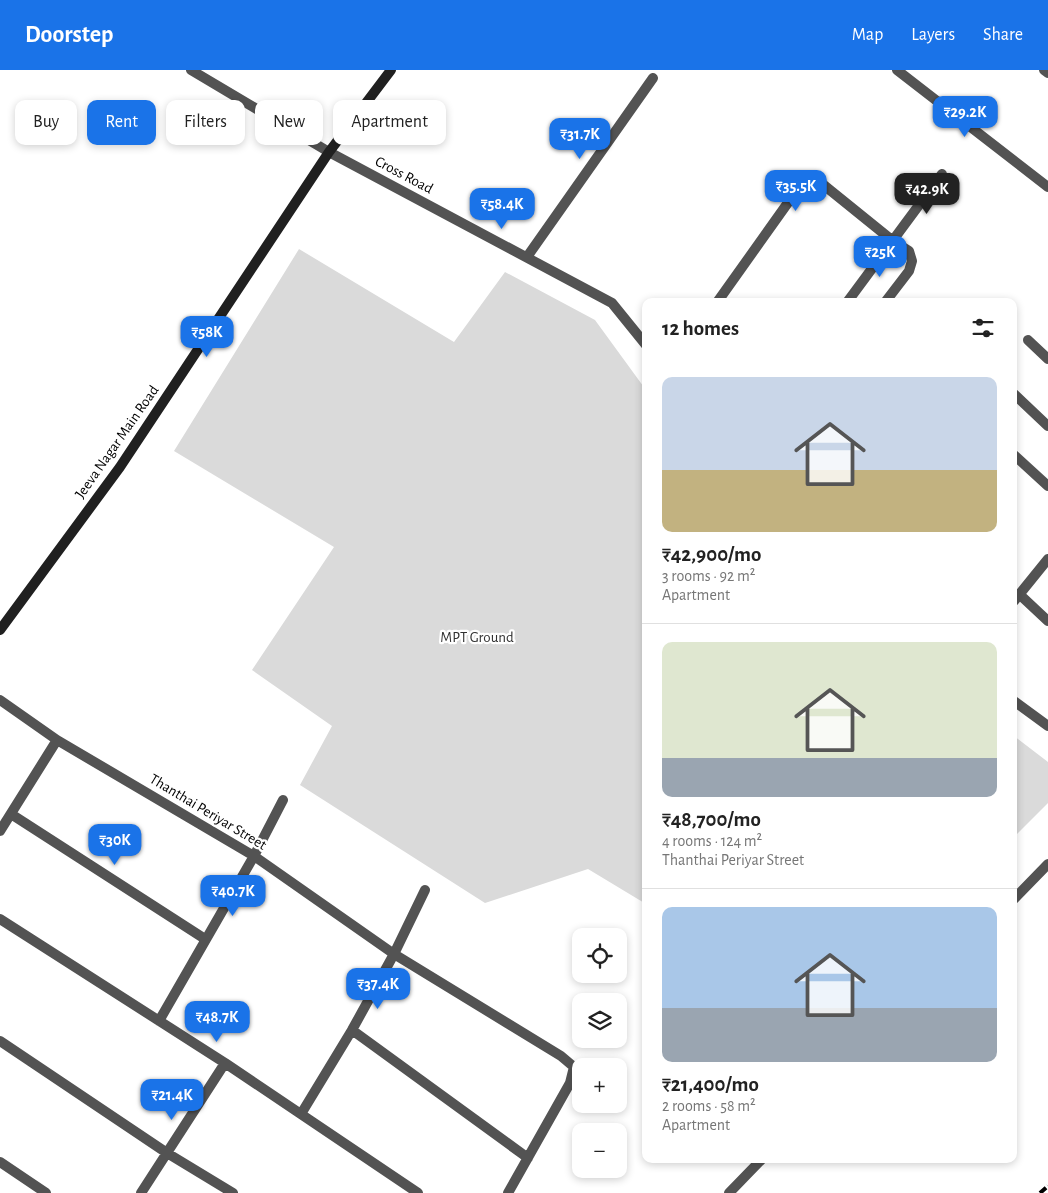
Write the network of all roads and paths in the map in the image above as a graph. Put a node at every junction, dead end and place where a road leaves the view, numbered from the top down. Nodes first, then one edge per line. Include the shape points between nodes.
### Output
1 (191, 70) edge
2 (391, 70) edge
3 (898, 70) edge
4 (1044, 70) edge
5 (1048, 72) edge
6 (653, 78) dead end
7 (329, 152) junction
8 (942, 174) dead end
9 (1048, 187) edge
10 (892, 241) junction
11 (527, 257) junction
12 (720, 298) edge
13 (850, 298) edge
14 (888, 298) edge
15 (642, 340) edge
16 (1028, 340) dead end
17 (1048, 359) edge
18 (1017, 397) edge
19 (1048, 426) edge
20 (1017, 459) edge
21 (1048, 486) edge
22 (1048, 561) edge
23 (1017, 598) edge
24 (1048, 621) edge
25 (0, 630) edge
26 (0, 700) edge
27 (1017, 703) edge
28 (1048, 726) edge
29 (57, 740) junction
30 (283, 800) dead end
31 (11, 814) junction
32 (0, 831) edge
33 (254, 856) junction
34 (1048, 864) edge
35 (426, 890) dead end
36 (1017, 896) edge
37 (0, 919) edge
38 (205, 939) junction
39 (394, 954) junction
40 (159, 1021) junction
41 (352, 1030) junction
42 (0, 1041) edge
43 (225, 1063) junction
44 (301, 1114) junction
45 (167, 1153) junction
46 (528, 1158) junction
47 (0, 1162) edge
48 (758, 1163) edge
49 (46, 1193) edge
50 (141, 1193) edge
51 (233, 1193) edge
52 (418, 1193) edge
53 (508, 1193) edge
54 (729, 1193) edge

1 - 7 street, Cross Road
2 - 7 street, Jeeva Nagar Main Road
3 - 9 street
4 - 5 street
6 - 11 street
7 - 11 street, Cross Road
7 - 25 street, Jeeva Nagar Main Road via 120,467
8 - 10 street
10 - 12 street via 820,182 802,183
10 - 13 street
10 - 14 street via 909,251 912,261 909,271
11 - 15 street, Cross Road via 612,303
16 - 17 street
18 - 19 street
20 - 21 street
22 - 23 street
23 - 24 street
26 - 29 street, Thanthai Periyar Street
27 - 28 street
29 - 31 street
29 - 33 street, Thanthai Periyar Street
30 - 33 street
31 - 32 street
31 - 38 street
33 - 38 street
33 - 39 street, Thanthai Periyar Street
34 - 36 street
35 - 39 street
37 - 40 street
38 - 40 street
39 - 41 street
39 - 46 street, Thanthai Periyar Street via 574,1067 570,1083
40 - 43 street
41 - 44 street
41 - 46 street
42 - 45 street
43 - 44 street
43 - 45 street
44 - 52 street
45 - 50 street
45 - 51 street
46 - 53 street
47 - 49 street
48 - 54 street

